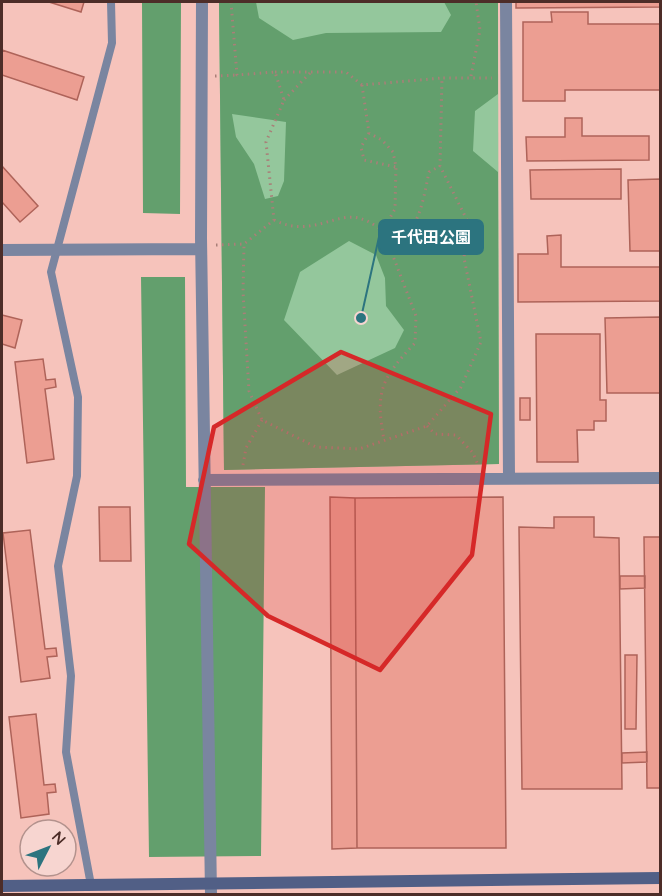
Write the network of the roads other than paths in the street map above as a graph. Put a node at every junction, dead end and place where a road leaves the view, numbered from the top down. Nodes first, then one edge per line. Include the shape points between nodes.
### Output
1 (111, 2) edge
2 (202, 2) edge
3 (506, 2) edge
4 (201, 247) junction
5 (2, 250) edge
6 (57, 250) junction
7 (509, 478) junction
8 (660, 478) edge
9 (204, 480) junction
10 (660, 878) edge
11 (91, 885) junction
12 (2, 886) edge
13 (211, 890) edge

1 - 6 lane via 112,44
2 - 4 street
3 - 7 street
4 - 6 street
4 - 9 street
5 - 6 street
6 - 11 lane via 51,272 78,397 77,476 58,566 71,676 66,752
7 - 8 street
7 - 9 street
9 - 13 street
10 - 13 street
11 - 12 street
11 - 13 street

